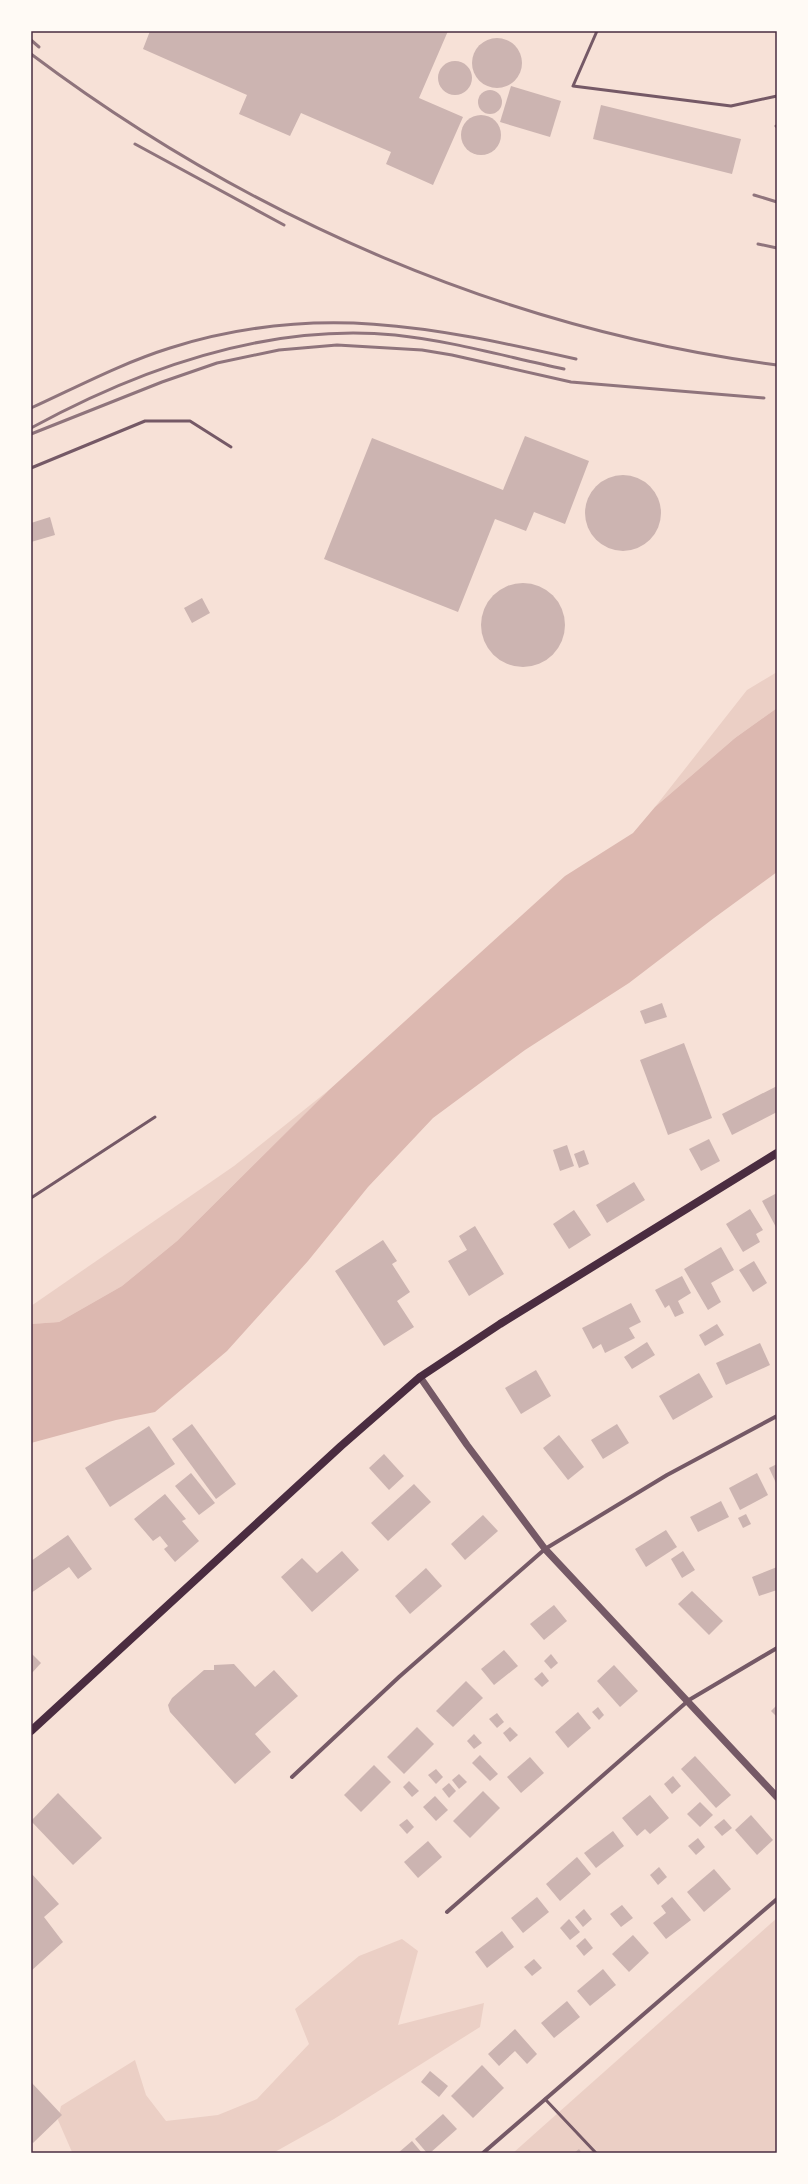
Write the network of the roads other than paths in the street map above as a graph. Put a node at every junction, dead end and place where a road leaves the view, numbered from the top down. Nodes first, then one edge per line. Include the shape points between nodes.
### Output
1 (597, 31) edge
2 (777, 96) edge
3 (231, 447) dead end
4 (31, 468) edge
5 (155, 1117) dead end
6 (777, 1153) edge
7 (31, 1198) edge
8 (420, 1377) junction
9 (777, 1416) edge
10 (545, 1549) junction
11 (777, 1648) edge
12 (689, 1700) junction
13 (31, 1731) edge
14 (292, 1777) dead end
15 (777, 1797) edge
16 (777, 1899) edge
17 (447, 1912) dead end
18 (545, 2099) junction
19 (483, 2153) edge
20 (596, 2153) edge

1 - 2 lane via 573,86 731,106
3 - 4 lane via 190,421 145,421
5 - 7 lane
6 - 8 main road via 500,1324
8 - 10 street
8 - 13 main road via 341,1446
9 - 10 street via 667,1475
10 - 12 street
10 - 14 street via 399,1677
11 - 12 street
12 - 15 street
12 - 17 street
16 - 18 street
18 - 19 street
18 - 20 lane

